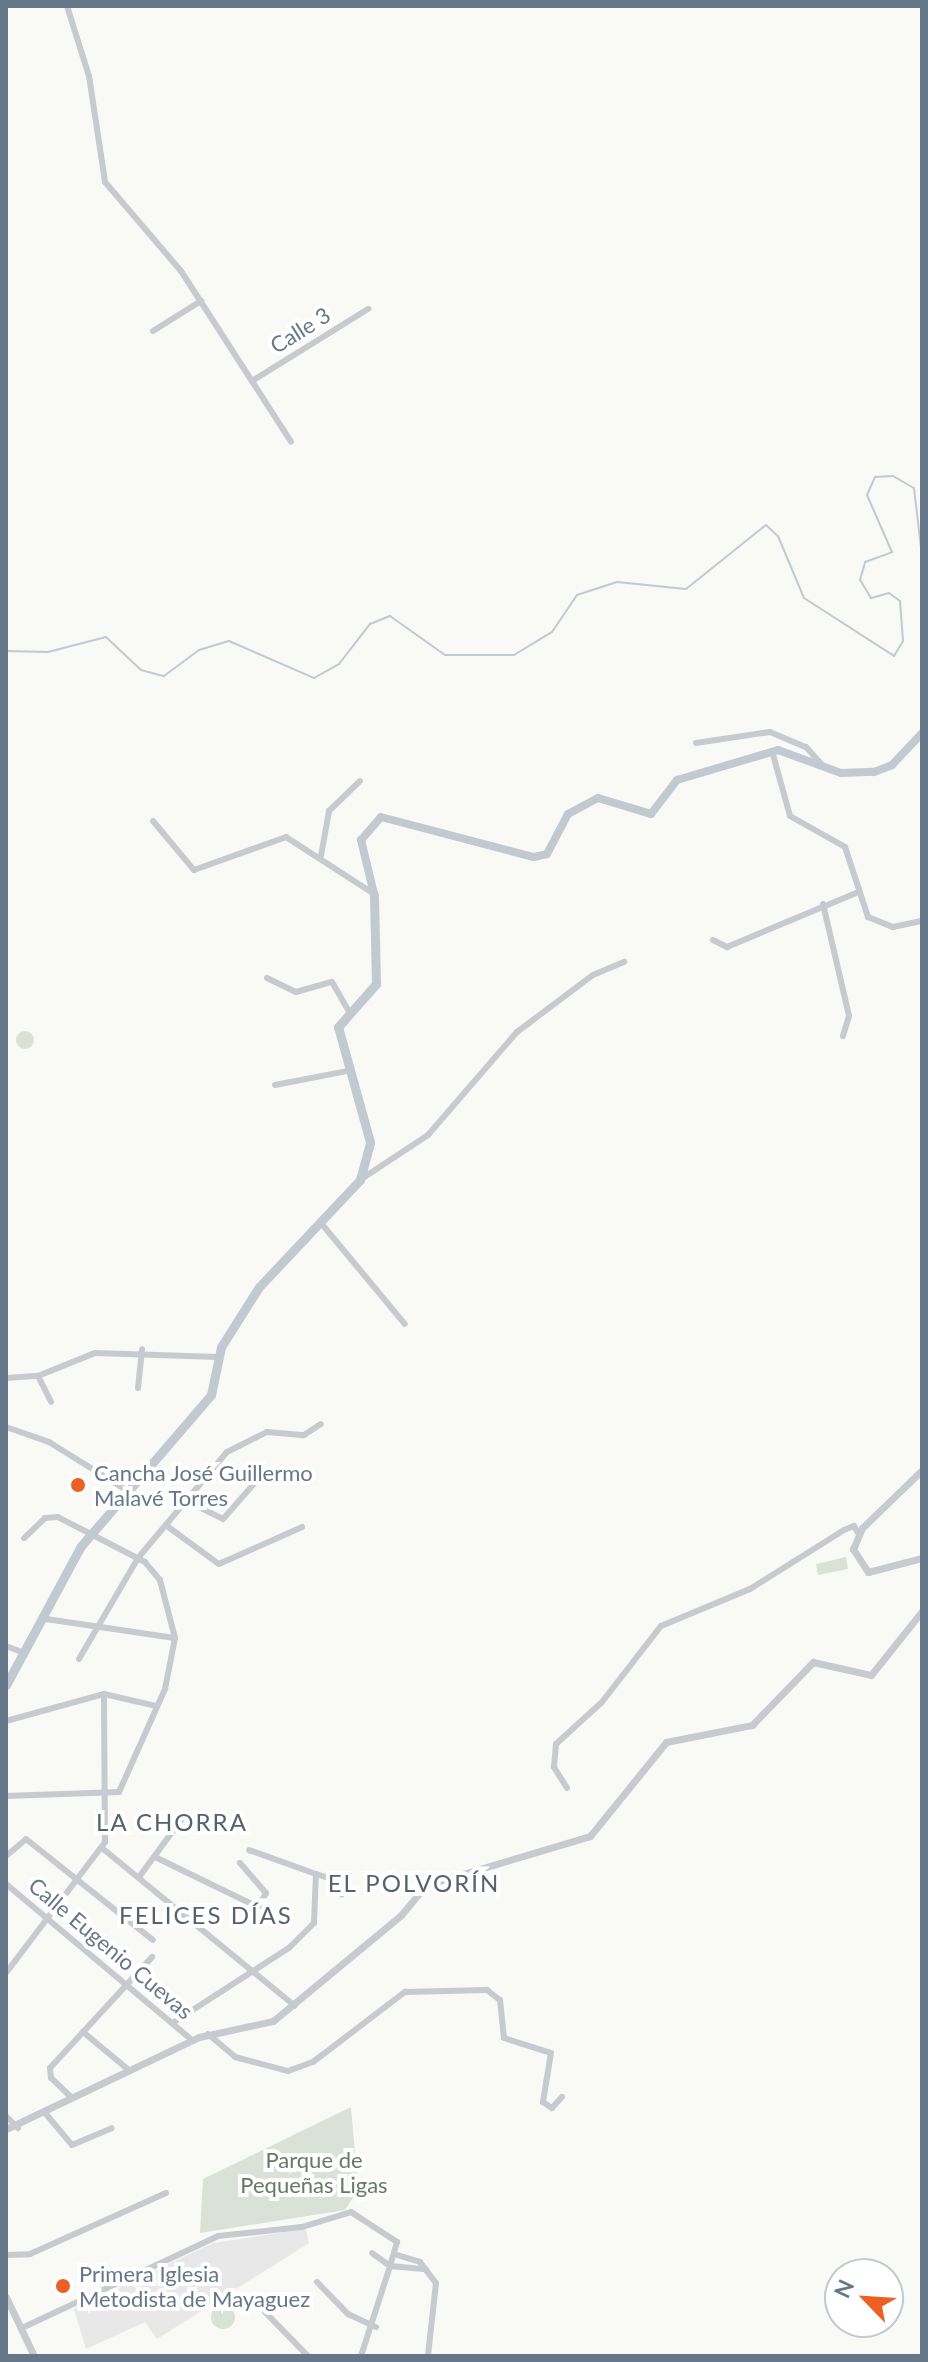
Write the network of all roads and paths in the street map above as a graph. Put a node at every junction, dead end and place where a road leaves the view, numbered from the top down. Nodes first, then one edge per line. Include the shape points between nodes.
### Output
1 (67, 6) edge
2 (201, 301) junction
3 (368, 309) dead end
4 (153, 331) dead end
5 (252, 381) junction
6 (291, 442) dead end
7 (922, 733) edge
8 (696, 743) dead end
9 (772, 751) junction
10 (823, 766) junction
11 (360, 781) dead end
12 (153, 821) dead end
13 (321, 856) junction
14 (856, 893) junction
15 (374, 894) junction
16 (823, 904) junction
17 (922, 921) edge
18 (713, 940) dead end
19 (624, 962) dead end
20 (267, 978) dead end
21 (348, 1010) junction
22 (843, 1036) dead end
23 (347, 1071) junction
24 (275, 1085) dead end
25 (360, 1180) junction
26 (321, 1223) junction
27 (405, 1324) dead end
28 (142, 1349) junction
29 (218, 1357) junction
30 (38, 1376) junction
31 (6, 1378) edge
32 (138, 1388) dead end
33 (51, 1402) dead end
34 (321, 1424) dead end
35 (6, 1427) edge
36 (922, 1470) edge
37 (259, 1478) dead end
38 (131, 1493) junction
39 (187, 1501) junction
40 (167, 1526) junction
41 (302, 1527) dead end
42 (858, 1533) junction
43 (91, 1534) junction
44 (24, 1538) dead end
45 (138, 1558) junction
46 (922, 1558) edge
47 (922, 1611) edge
48 (46, 1619) junction
49 (97, 1626) junction
50 (175, 1638) junction
51 (6, 1646) edge
52 (27, 1654) junction
53 (79, 1659) dead end
54 (6, 1685) edge
55 (104, 1694) junction
56 (156, 1706) junction
57 (6, 1721) edge
58 (567, 1788) dead end
59 (106, 1792) junction
60 (6, 1796) edge
61 (181, 1820) dead end
62 (102, 1848) junction
63 (249, 1850) dead end
64 (6, 1856) edge
65 (155, 1857) junction
66 (240, 1863) dead end
67 (316, 1874) junction
68 (139, 1877) junction
69 (77, 1879) junction
70 (6, 1884) edge
71 (342, 1895) dead end
72 (47, 1918) junction
73 (153, 1940) dead end
74 (152, 1957) dead end
75 (255, 1970) junction
76 (7, 1971) edge
77 (125, 1982) junction
78 (295, 2006) junction
79 (174, 2022) junction
80 (83, 2032) junction
81 (208, 2034) junction
82 (192, 2040) junction
83 (130, 2071) junction
84 (562, 2097) dead end
85 (72, 2098) junction
86 (46, 2114) junction
87 (6, 2116) edge
88 (18, 2128) junction
89 (112, 2128) dead end
90 (6, 2129) edge
91 (166, 2193) dead end
92 (372, 2253) dead end
93 (394, 2254) junction
94 (6, 2255) edge
95 (390, 2266) junction
96 (426, 2269) junction
97 (317, 2282) dead end
98 (6, 2297) edge
99 (265, 2312) dead end
100 (24, 2327) junction
101 (376, 2327) junction
102 (34, 2356) edge
103 (308, 2356) edge
104 (361, 2356) edge
105 (428, 2356) edge

1 - 2 street via 89,76 105,182
2 - 4 street
2 - 5 street
3 - 5 street, Calle 3
5 - 6 street
7 - 10 main road via 892,765 874,772
8 - 10 street via 770,732 814,752
9 - 10 main road
9 - 14 street via 790,816 845,847
9 - 15 main road via 677,780 651,814 606,797 578,807 559,824 547,854 534,857 381,817 365,828 361,844
11 - 13 street via 329,811
12 - 13 street via 194,870 279,837
13 - 15 street
14 - 16 street
14 - 17 street via 879,925
15 - 21 main road via 377,980 369,997
16 - 18 street via 727,947
16 - 22 street via 849,1016
19 - 25 street via 593,975 517,1032 428,1135
20 - 21 street via 296,992 332,982
21 - 23 main road via 338,1033
23 - 24 street
23 - 25 main road via 370,1142
25 - 26 main road
26 - 27 street
26 - 29 main road via 264,1280
28 - 29 street
28 - 30 street via 95,1353
28 - 32 street
29 - 38 main road via 211,1395
30 - 31 street
30 - 33 street
34 - 39 street via 304,1435 267,1432 232,1449
35 - 38 street via 49,1442
36 - 42 street
37 - 39 street via 223,1519
38 - 43 main road
39 - 40 street
40 - 41 street via 219,1564
40 - 45 street
42 - 46 street via 853,1554 861,1570
42 - 58 street via 854,1526 844,1530 759,1584 661,1626 602,1702 556,1744 554,1767
43 - 44 street via 49,1516
43 - 45 street
43 - 48 main road
45 - 49 street
45 - 50 street via 157,1574
47 - 78 street via 871,1675 813,1662 752,1725 666,1742 590,1836 426,1885
48 - 49 street
48 - 52 main road
49 - 50 street
49 - 53 street
50 - 56 street
51 - 52 street
52 - 54 main road
55 - 56 street
55 - 57 street
55 - 59 street
56 - 59 street via 119,1792
59 - 60 street
59 - 62 street
61 - 65 street
62 - 68 street
62 - 69 street
63 - 67 street via 289,1869
64 - 69 street via 26,1839
65 - 66 street via 255,1907 266,1893
65 - 68 street
67 - 71 street via 331,1879
67 - 75 street via 312,1926
68 - 75 street
69 - 72 street
69 - 73 street
70 - 72 street, Calle Eugenio Cuevas
72 - 76 street
72 - 77 street, Calle Eugenio Cuevas
74 - 77 street
75 - 78 street
75 - 79 street
77 - 79 street, Calle Eugenio Cuevas
77 - 80 street
78 - 81 street via 264,2024
79 - 82 street, Calle Eugenio Cuevas
80 - 83 street
80 - 85 street via 50,2076
81 - 82 street
81 - 84 street via 235,2057 288,2071 334,2048 376,2007 405,1992 487,1990 500,2000 504,2038 551,2053 543,2102 552,2108
82 - 83 street
83 - 85 street
85 - 86 street
86 - 88 street
86 - 89 street via 72,2145
87 - 88 street
88 - 90 street
91 - 94 street via 30,2254
92 - 95 street
93 - 95 street
93 - 96 street
93 - 100 street via 397,2242 355,2212 302,2227 218,2236
95 - 96 street
95 - 101 street
96 - 105 street via 438,2295
97 - 101 street via 348,2314
98 - 100 street
99 - 103 street
100 - 102 street
101 - 104 street

